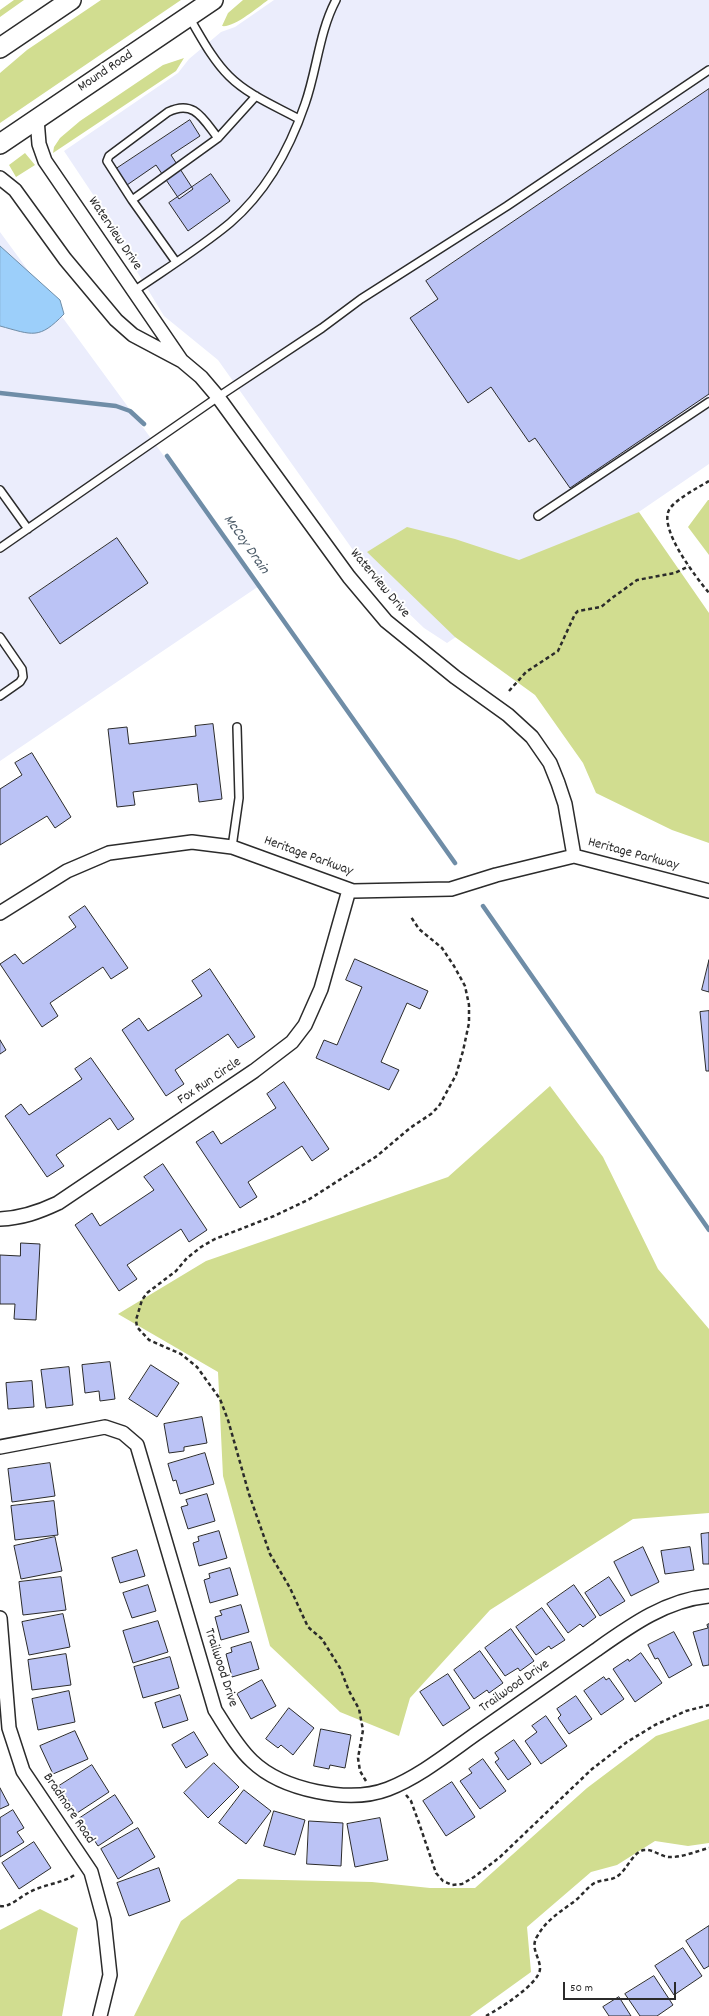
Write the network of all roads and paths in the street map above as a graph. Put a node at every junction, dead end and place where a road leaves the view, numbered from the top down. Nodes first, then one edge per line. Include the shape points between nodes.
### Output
1 (71, 0) edge
2 (213, 0) edge
3 (336, 0) edge
4 (188, 17) junction
5 (0, 48) edge
6 (709, 70) edge
7 (256, 96) junction
8 (37, 119) junction
9 (299, 119) junction
10 (218, 138) junction
11 (0, 144) edge
12 (0, 178) edge
13 (132, 200) junction
14 (176, 262) junction
15 (134, 291) junction
16 (182, 361) junction
17 (218, 397) junction
18 (709, 402) edge
19 (709, 481) edge
20 (0, 490) edge
21 (538, 516) dead end
22 (28, 529) junction
23 (0, 548) edge
24 (689, 566) junction
25 (709, 593) edge
26 (0, 637) edge
27 (509, 691) dead end
28 (0, 696) edge
29 (237, 727) dead end
30 (232, 847) junction
31 (574, 856) junction
32 (349, 890) junction
33 (709, 891) edge
34 (0, 913) edge
35 (411, 917) dead end
36 (0, 1219) edge
37 (0, 1447) edge
38 (709, 1596) edge
39 (0, 1618) edge
40 (709, 1705) edge
41 (388, 1789) junction
42 (709, 1848) edge
43 (87, 1867) junction
44 (0, 1906) edge
45 (100, 2016) edge
46 (486, 2016) edge

1 - 5 main road
2 - 4 main road, Mound Road
3 - 9 lane via 323,32 317,64
4 - 7 lane via 220,66 242,87
4 - 8 main road, Mound Road
6 - 17 lane via 507,206 361,299
7 - 9 lane
7 - 10 lane
8 - 11 main road, Mound Road
8 - 15 street, Waterview Drive via 39,144 45,161
9 - 14 lane via 274,171 247,206 213,236
10 - 13 lane
10 - 13 lane via 200,114 189,108 178,107 168,112 109,156 107,161
12 - 16 street, Waterview Drive via 15,190 66,259 116,320 133,335
13 - 14 lane
14 - 15 lane
15 - 16 street, Waterview Drive
16 - 17 street, Waterview Drive via 201,377
17 - 22 lane
17 - 31 street, Waterview Drive via 349,577 386,621 508,715 532,737 550,763 558,783 565,804
18 - 21 lane
19 - 24 path via 672,505 667,518 673,538
20 - 22 lane
22 - 23 lane
24 - 25 path
24 - 27 path via 675,573 637,580 601,608 578,611 568,625 558,650 526,672
26 - 28 lane via 22,669 24,677
29 - 30 lane via 239,798
30 - 32 street, Heritage Parkway
30 - 34 street, Heritage Parkway via 192,842 110,853 67,870
31 - 32 street, Heritage Parkway via 451,889
31 - 33 street, Heritage Parkway
32 - 36 street, Fox Run Circle via 321,989 305,1025 292,1042 254,1071 58,1203 40,1212 18,1218
35 - 41 path via 419,929 442,948 454,966 464,986 469,1005 469,1023 456,1075 439,1106 377,1156 308,1200 201,1247 176,1271 147,1293 136,1320 142,1335 181,1354 197,1367 220,1399 227,1414 249,1494 270,1554 290,1588 308,1627 322,1639 340,1668 348,1691 359,1709 362,1730 358,1758 360,1771 368,1786
37 - 41 street, Trailwood Drive via 105,1428 123,1433 137,1445 214,1710 230,1734 252,1761 276,1777 303,1788 333,1794 362,1794
38 - 41 street, Trailwood Drive via 659,1609 610,1640 425,1769
39 - 43 street, Bradmore Road via 9,1728 23,1771
40 - 41 path via 686,1711 655,1725 627,1742 592,1769 500,1857 462,1884 452,1885 443,1881 436,1873 411,1801 407,1796
42 - 46 path via 668,1857 644,1850 637,1853 619,1875 611,1880 594,1883 556,1915 537,1936 533,1947 540,1968 538,1976 530,1985
43 - 44 path via 72,1877 40,1887 8,1905
43 - 45 street, Bradmore Road via 91,1872 104,1920 110,1975

